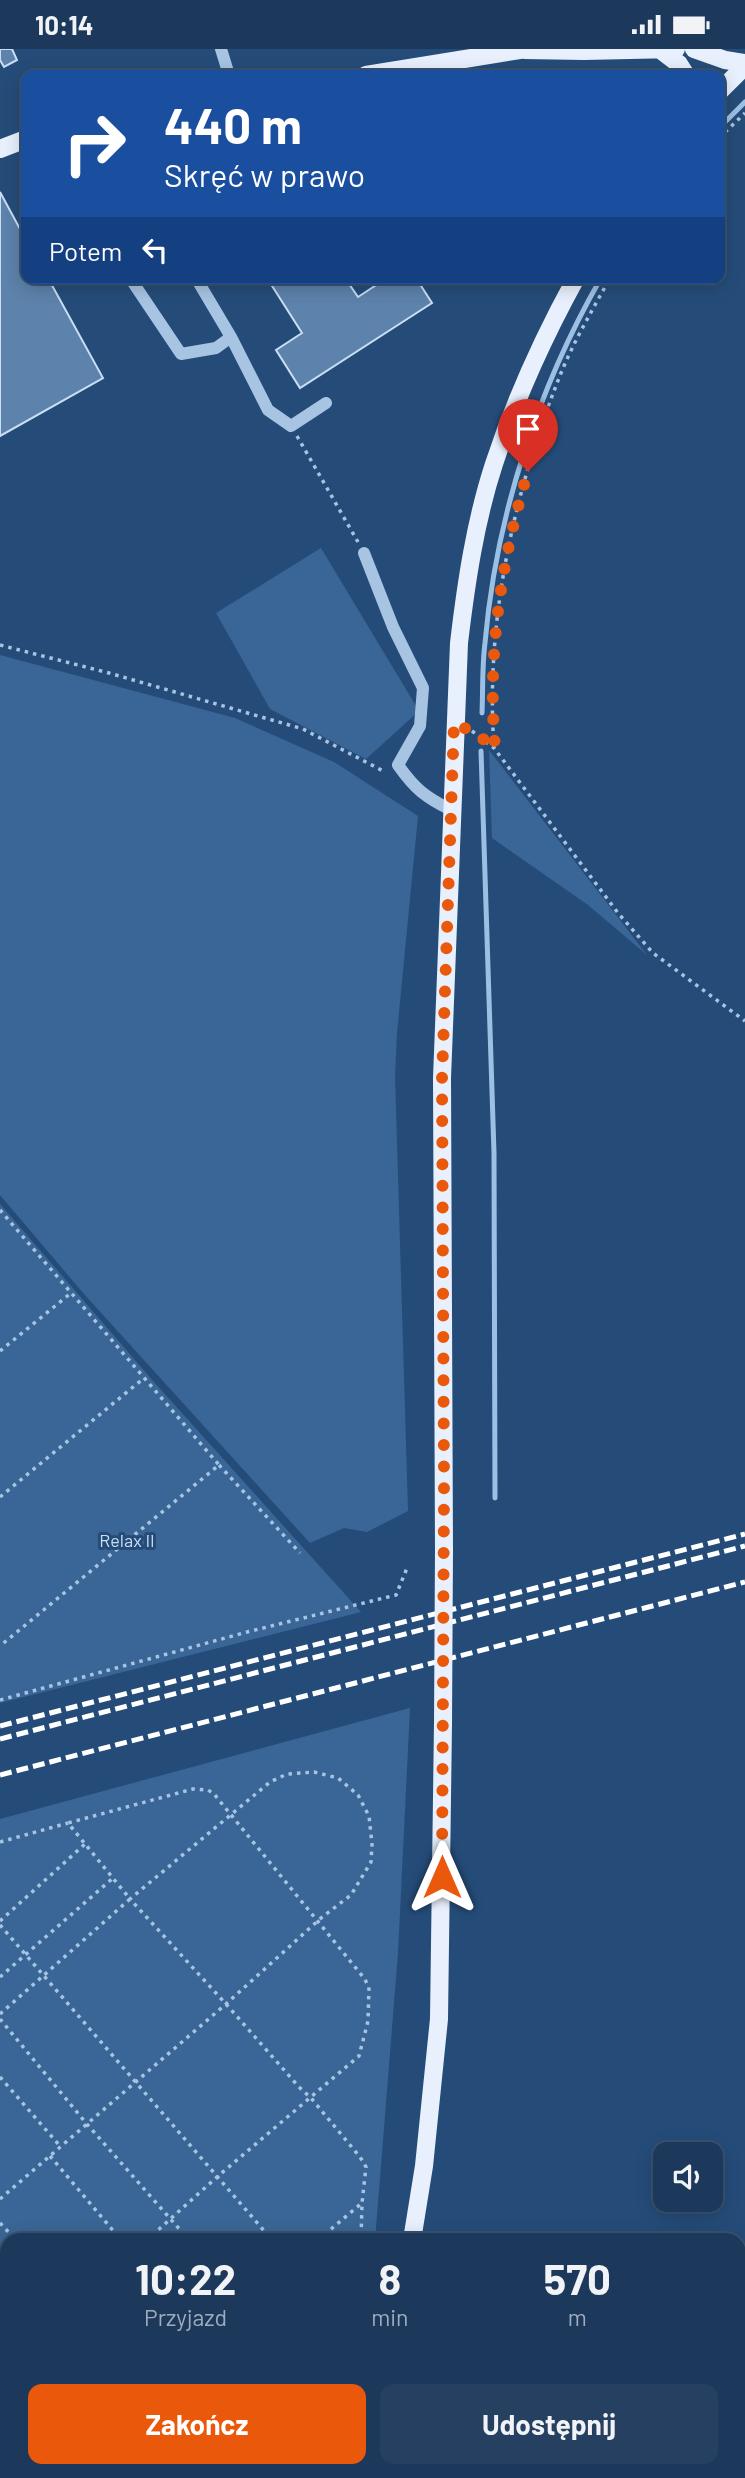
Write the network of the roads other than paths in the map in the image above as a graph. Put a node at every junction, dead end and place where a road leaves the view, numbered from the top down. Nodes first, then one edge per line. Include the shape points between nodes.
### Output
1 (220, 49) edge
2 (525, 49) edge
3 (694, 49) edge
4 (669, 50) edge
5 (745, 65) edge
6 (227, 70) edge
7 (397, 70) edge
8 (683, 70) edge
9 (725, 86) edge
10 (21, 141) edge
11 (0, 149) edge
12 (134, 284) edge
13 (200, 284) edge
14 (573, 284) edge
15 (231, 337) junction
16 (326, 403) dead end
17 (364, 553) road end
18 (451, 810) junction
19 (413, 2233) edge

1 - 6 street
2 - 4 main road
2 - 7 main road
3 - 5 main road
4 - 8 main road
5 - 9 main road
10 - 11 main road
12 - 15 street via 181,354 216,348
13 - 15 street
14 - 18 main road via 522,388 493,466 467,582 459,643
15 - 16 street via 268,411 291,426
17 - 18 street via 423,688 420,726 398,765 415,788
18 - 19 main road, bridge via 442,1079 444,1550 439,2019

